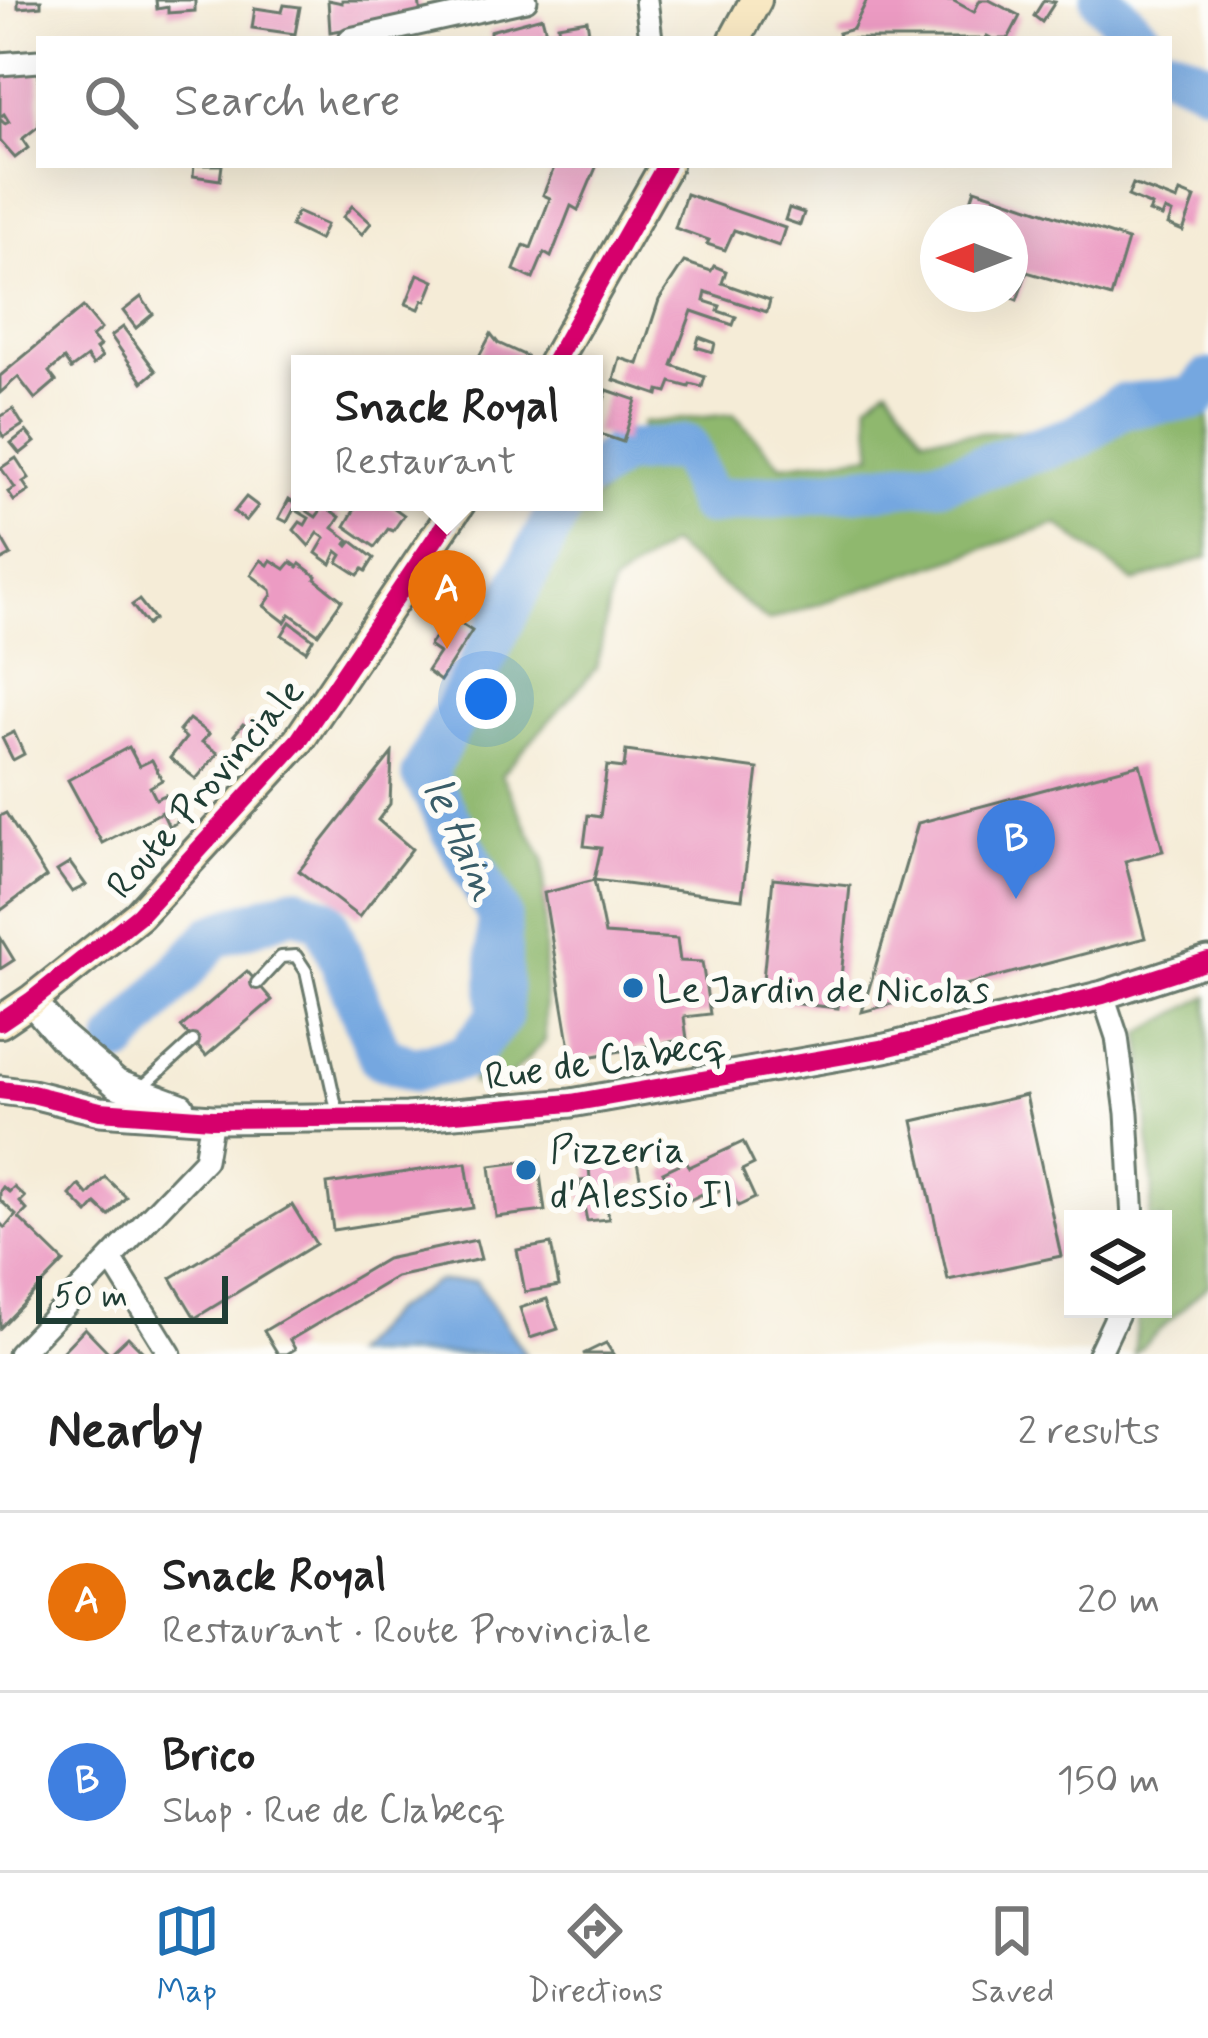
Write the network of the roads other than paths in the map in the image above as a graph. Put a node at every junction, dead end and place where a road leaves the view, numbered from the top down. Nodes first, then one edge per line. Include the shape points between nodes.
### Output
1 (437, 0) edge
2 (526, 0) edge
3 (646, 0) edge
4 (756, 0) edge
5 (464, 14) junction
6 (364, 36) edge
7 (652, 36) edge
8 (737, 36) edge
9 (36, 61) edge
10 (0, 64) edge
11 (664, 168) edge
12 (558, 355) edge
13 (454, 511) edge
14 (1208, 961) edge
15 (257, 983) dead end
16 (1103, 995) junction
17 (31, 1001) junction
18 (0, 1022) edge
19 (193, 1041) dead end
20 (0, 1090) edge
21 (137, 1091) junction
22 (338, 1118) junction
23 (212, 1119) junction
24 (1132, 1210) edge
25 (111, 1259) junction
26 (1116, 1318) edge
27 (19, 1354) edge
28 (170, 1354) edge
29 (1099, 1354) edge

1 - 5 street
2 - 5 street
3 - 7 street
4 - 8 main road
5 - 6 street
9 - 10 street
11 - 12 main road
13 - 17 main road, Route Provinciale via 299,740 139,915
14 - 16 street, Rue de Clabecq
15 - 22 lane via 281,957 296,956 307,970
16 - 22 street, Rue de Clabecq via 885,1048 572,1103
16 - 24 street via 1120,1056
17 - 18 main road, Route Provinciale
17 - 21 street, Rue de Clabecq via 116,1084
19 - 21 lane
20 - 23 street, Rue de Clabecq via 100,1111
21 - 23 street, Rue de Clabecq
22 - 23 street, Rue de Clabecq
23 - 25 street via 205,1160
25 - 27 street
25 - 28 street
26 - 29 street

